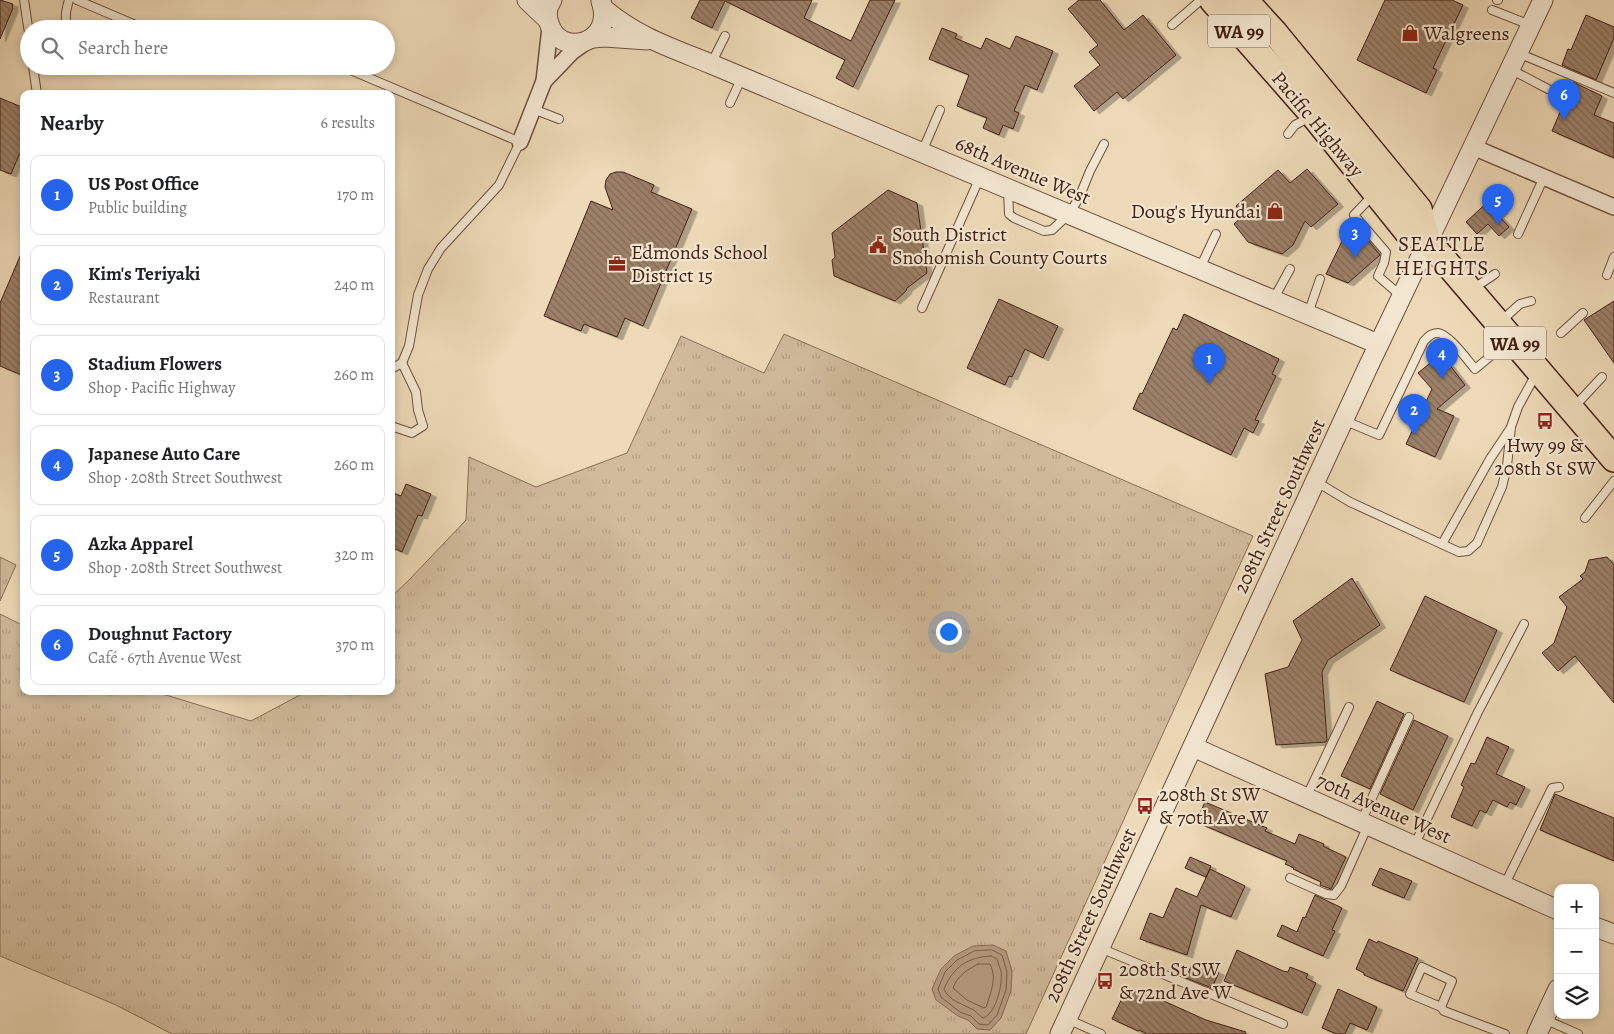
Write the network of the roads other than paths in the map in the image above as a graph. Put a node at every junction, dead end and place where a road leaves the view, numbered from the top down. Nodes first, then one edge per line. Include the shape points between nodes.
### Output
1 (24, 0) edge
2 (69, 0) edge
3 (77, 0) edge
4 (527, 0) edge
5 (552, 0) edge
6 (1202, 0) edge
7 (1212, 0) edge
8 (1230, 0) edge
9 (1245, 0) edge
10 (1543, 0) edge
11 (601, 2) edge
12 (1492, 10) dead end
13 (27, 20) edge
14 (66, 20) edge
15 (123, 20) edge
16 (549, 23) junction
17 (1172, 25) dead end
18 (1531, 26) junction
19 (1270, 27) junction
20 (725, 36) dead end
21 (589, 40) junction
22 (650, 40) junction
23 (1514, 61) junction
24 (712, 64) junction
25 (34, 75) edge
26 (362, 75) edge
27 (742, 77) junction
28 (544, 81) junction
29 (1548, 89) dead end
30 (36, 90) edge
31 (1614, 93) edge
32 (730, 102) dead end
33 (533, 109) junction
34 (940, 110) dead end
35 (1313, 115) junction
36 (559, 119) dead end
37 (1288, 134) dead end
38 (520, 142) junction
39 (1104, 144) dead end
40 (1473, 147) junction
41 (922, 152) junction
42 (980, 177) junction
43 (1544, 177) junction
44 (1008, 188) junction
45 (1375, 192) junction
46 (1614, 208) edge
47 (1069, 214) junction
48 (1216, 234) dead end
49 (1518, 234) dead end
50 (1428, 241) junction
51 (1614, 256) edge
52 (1200, 269) junction
53 (1290, 269) dead end
54 (1495, 274) dead end
55 (1607, 275) dead end
56 (1320, 280) dead end
57 (1470, 291) junction
58 (1401, 297) junction
59 (1274, 300) junction
60 (1531, 301) dead end
61 (922, 308) dead end
62 (1583, 313) dead end
63 (1308, 314) junction
64 (1505, 331) junction
65 (1561, 333) dead end
66 (1378, 344) junction
67 (402, 363) junction
68 (395, 367) edge
69 (1538, 370) junction
70 (1602, 377) dead end
71 (1572, 410) junction
72 (1343, 420) junction
73 (395, 427) edge
74 (1511, 427) junction
75 (1614, 459) edge
76 (1315, 481) junction
77 (1614, 481) edge
78 (1586, 518) dead end
79 (1442, 544) junction
80 (1524, 624) dead end
81 (1349, 707) dead end
82 (1409, 717) dead end
83 (1193, 747) junction
84 (1559, 787) dead end
85 (1306, 798) junction
86 (1364, 824) junction
87 (1414, 846) junction
88 (1290, 878) dead end
89 (1504, 886) junction
90 (1554, 908) edge
91 (1599, 928) edge
92 (1614, 934) edge
93 (1100, 948) junction
94 (1554, 997) edge
95 (1441, 1007) junction
96 (1283, 1024) dead end
97 (1064, 1026) edge
98 (1540, 1026) edge
99 (1101, 1034) edge
100 (1505, 1034) edge
101 (1578, 1034) edge

1 - 13 lane
2 - 14 lane
3 - 15 lane
4 - 16 street
5 - 16 street via 548,11
6 - 17 lane
7 - 35 highway, Pacific Highway / WA 99
8 - 19 main road via 1246,16
9 - 19 highway, Pacific Highway / WA 99
10 - 18 street, 208th Street Southwest
11 - 21 street via 602,25
11 - 22 street, 68th Avenue West via 614,18
12 - 18 lane
16 - 21 street, 68th Avenue West via 561,40 577,44
16 - 28 street
18 - 23 street, 208th Street Southwest
19 - 50 highway, Pacific Highway / WA 99 via 1419,209
20 - 24 lane
21 - 22 street, 68th Avenue West via 605,37
21 - 28 street via 572,52
22 - 24 street, 68th Avenue West
23 - 29 lane
23 - 31 lane
23 - 40 street, 208th Street Southwest
24 - 27 street, 68th Avenue West
25 - 30 lane
26 - 38 lane
27 - 32 lane
27 - 41 street, 68th Avenue West
28 - 33 street
33 - 36 lane
33 - 38 street
34 - 41 lane
35 - 37 lane via 1295,125
35 - 45 highway, Pacific Highway / WA 99
38 - 67 lane via 499,185 441,248 428,269 418,295 409,346
39 - 47 lane
40 - 43 street
40 - 50 street, 208th Street Southwest
41 - 42 street, 68th Avenue West
42 - 44 street, 68th Avenue West
42 - 61 lane
43 - 46 street
43 - 49 lane
44 - 47 street, 68th Avenue West
44 - 47 lane via 1009,214 1044,231 1052,230
45 - 50 highway, Pacific Highway / WA 99 via 1408,233
45 - 58 lane via 1354,215 1386,252 1378,276
47 - 52 street, 68th Avenue West
48 - 52 lane
50 - 57 highway, Pacific Highway / WA 99
50 - 58 street, 208th Street Southwest
51 - 55 lane
52 - 59 street, 68th Avenue West
53 - 59 lane
54 - 57 lane
56 - 63 lane
57 - 64 highway, Pacific Highway / WA 99
58 - 66 street, 208th Street Southwest
59 - 63 street, 68th Avenue West
60 - 64 lane via 1520,304
62 - 65 lane
63 - 66 street, 68th Avenue West
64 - 69 highway, Pacific Highway / WA 99
64 - 72 lane via 1475,369 1447,337 1438,333 1430,335 1424,341 1380,435
66 - 72 street, 208th Street Southwest
67 - 68 lane
67 - 73 lane via 416,392 423,426 412,433
69 - 71 highway, Pacific Highway / WA 99
69 - 74 lane
70 - 71 lane
71 - 75 highway, Pacific Highway / WA 99
72 - 76 street, 208th Street Southwest
74 - 79 lane
74 - 79 lane via 1502,487 1477,543 1468,551 1459,552
76 - 79 lane via 1350,502
76 - 83 street, 208th Street Southwest
77 - 78 lane
80 - 87 lane
81 - 85 lane
82 - 86 lane
83 - 85 street, 70th Avenue West
83 - 93 street, 208th Street Southwest
84 - 89 lane via 1552,788
85 - 86 street, 70th Avenue West
86 - 87 street, 70th Avenue West
86 - 88 lane via 1341,886 1334,894 1326,894
87 - 89 street, 70th Avenue West
89 - 90 street, 70th Avenue West
91 - 92 street
93 - 96 lane
93 - 97 street, 208th Street Southwest
94 - 98 street
95 - 95 lane via 1452,981 1422,967 1410,994
95 - 100 lane via 1444,1011
97 - 99 lane
98 - 101 lane

